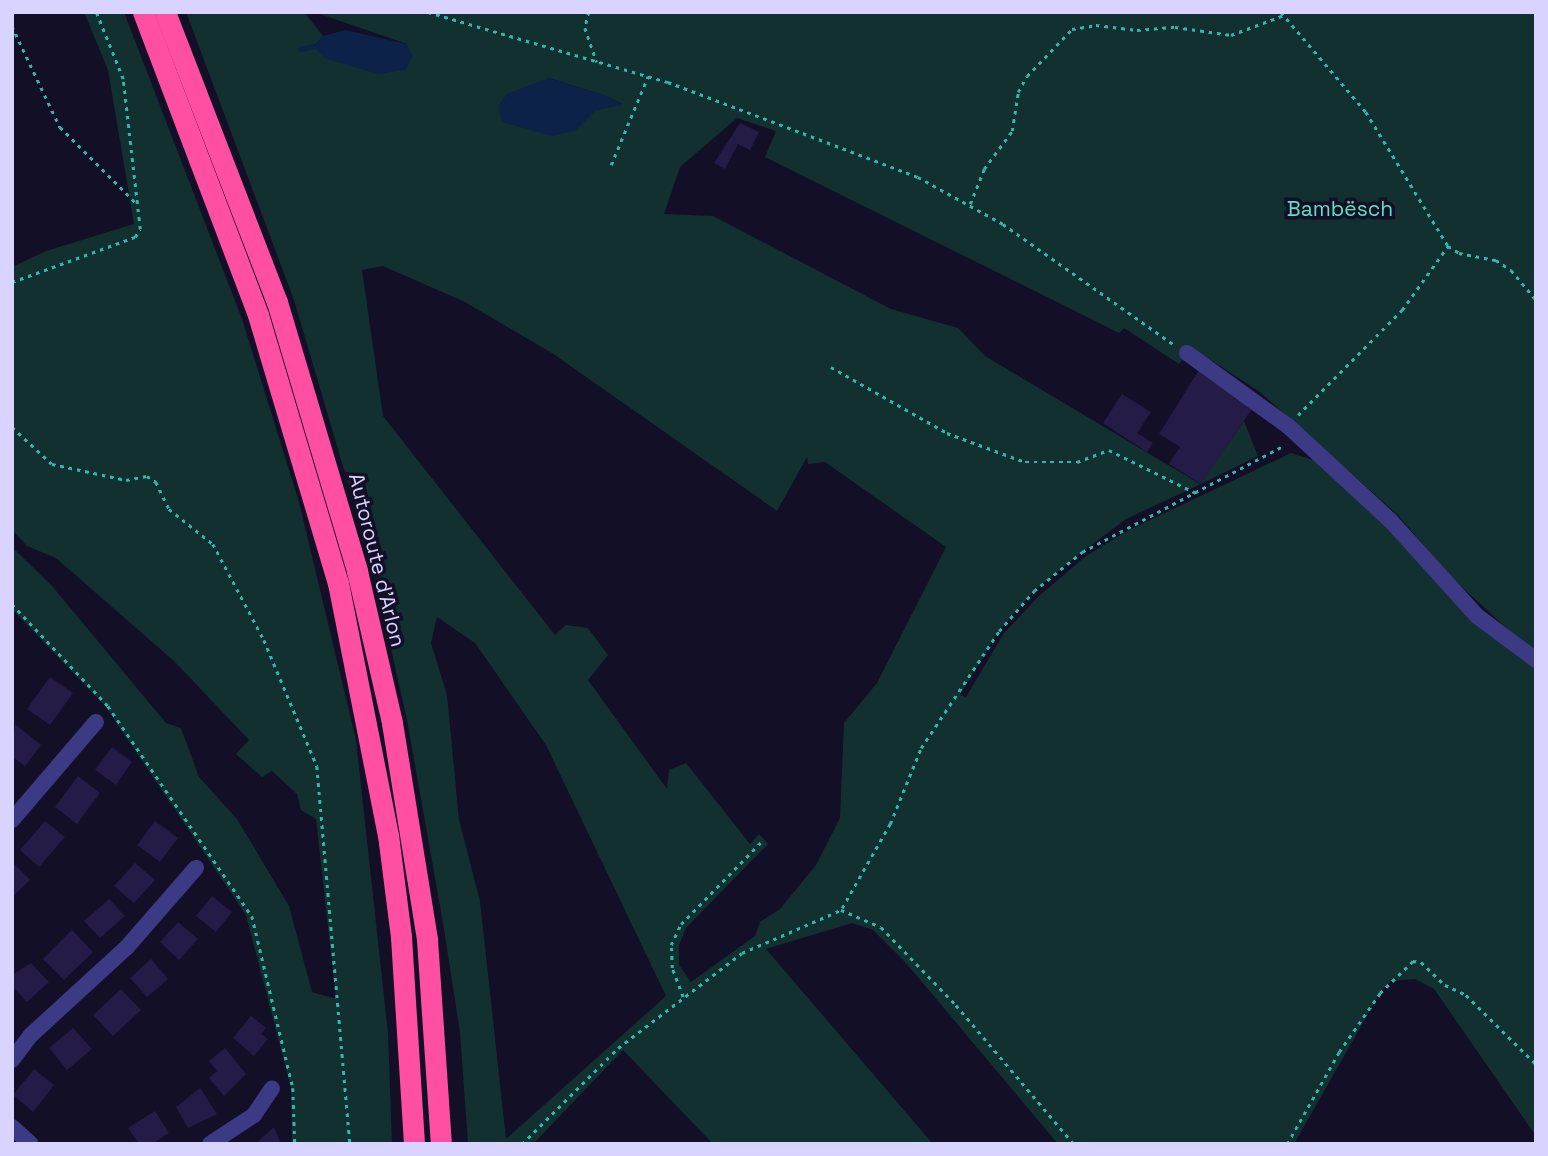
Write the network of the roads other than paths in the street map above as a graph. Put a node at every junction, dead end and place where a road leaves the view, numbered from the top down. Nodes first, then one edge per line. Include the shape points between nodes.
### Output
1 (143, 12) edge
2 (165, 12) edge
3 (1186, 353) road end
4 (1536, 660) edge
5 (96, 722) dead end
6 (12, 820) edge
7 (196, 868) dead end
8 (12, 1060) edge
9 (272, 1088) dead end
10 (12, 1127) edge
11 (32, 1144) edge
12 (210, 1144) edge
13 (414, 1144) edge
14 (441, 1144) edge

1 - 13 highway, Autoroute d'Arlon via 258,315 338,583 388,835 401,937
2 - 14 highway, Autoroute d'Arlon via 277,302 358,571 392,723 427,940
3 - 4 street via 1294,431 1390,520 1477,616
5 - 6 street
7 - 8 street via 127,947 31,1035
9 - 12 street via 254,1115
10 - 11 street

